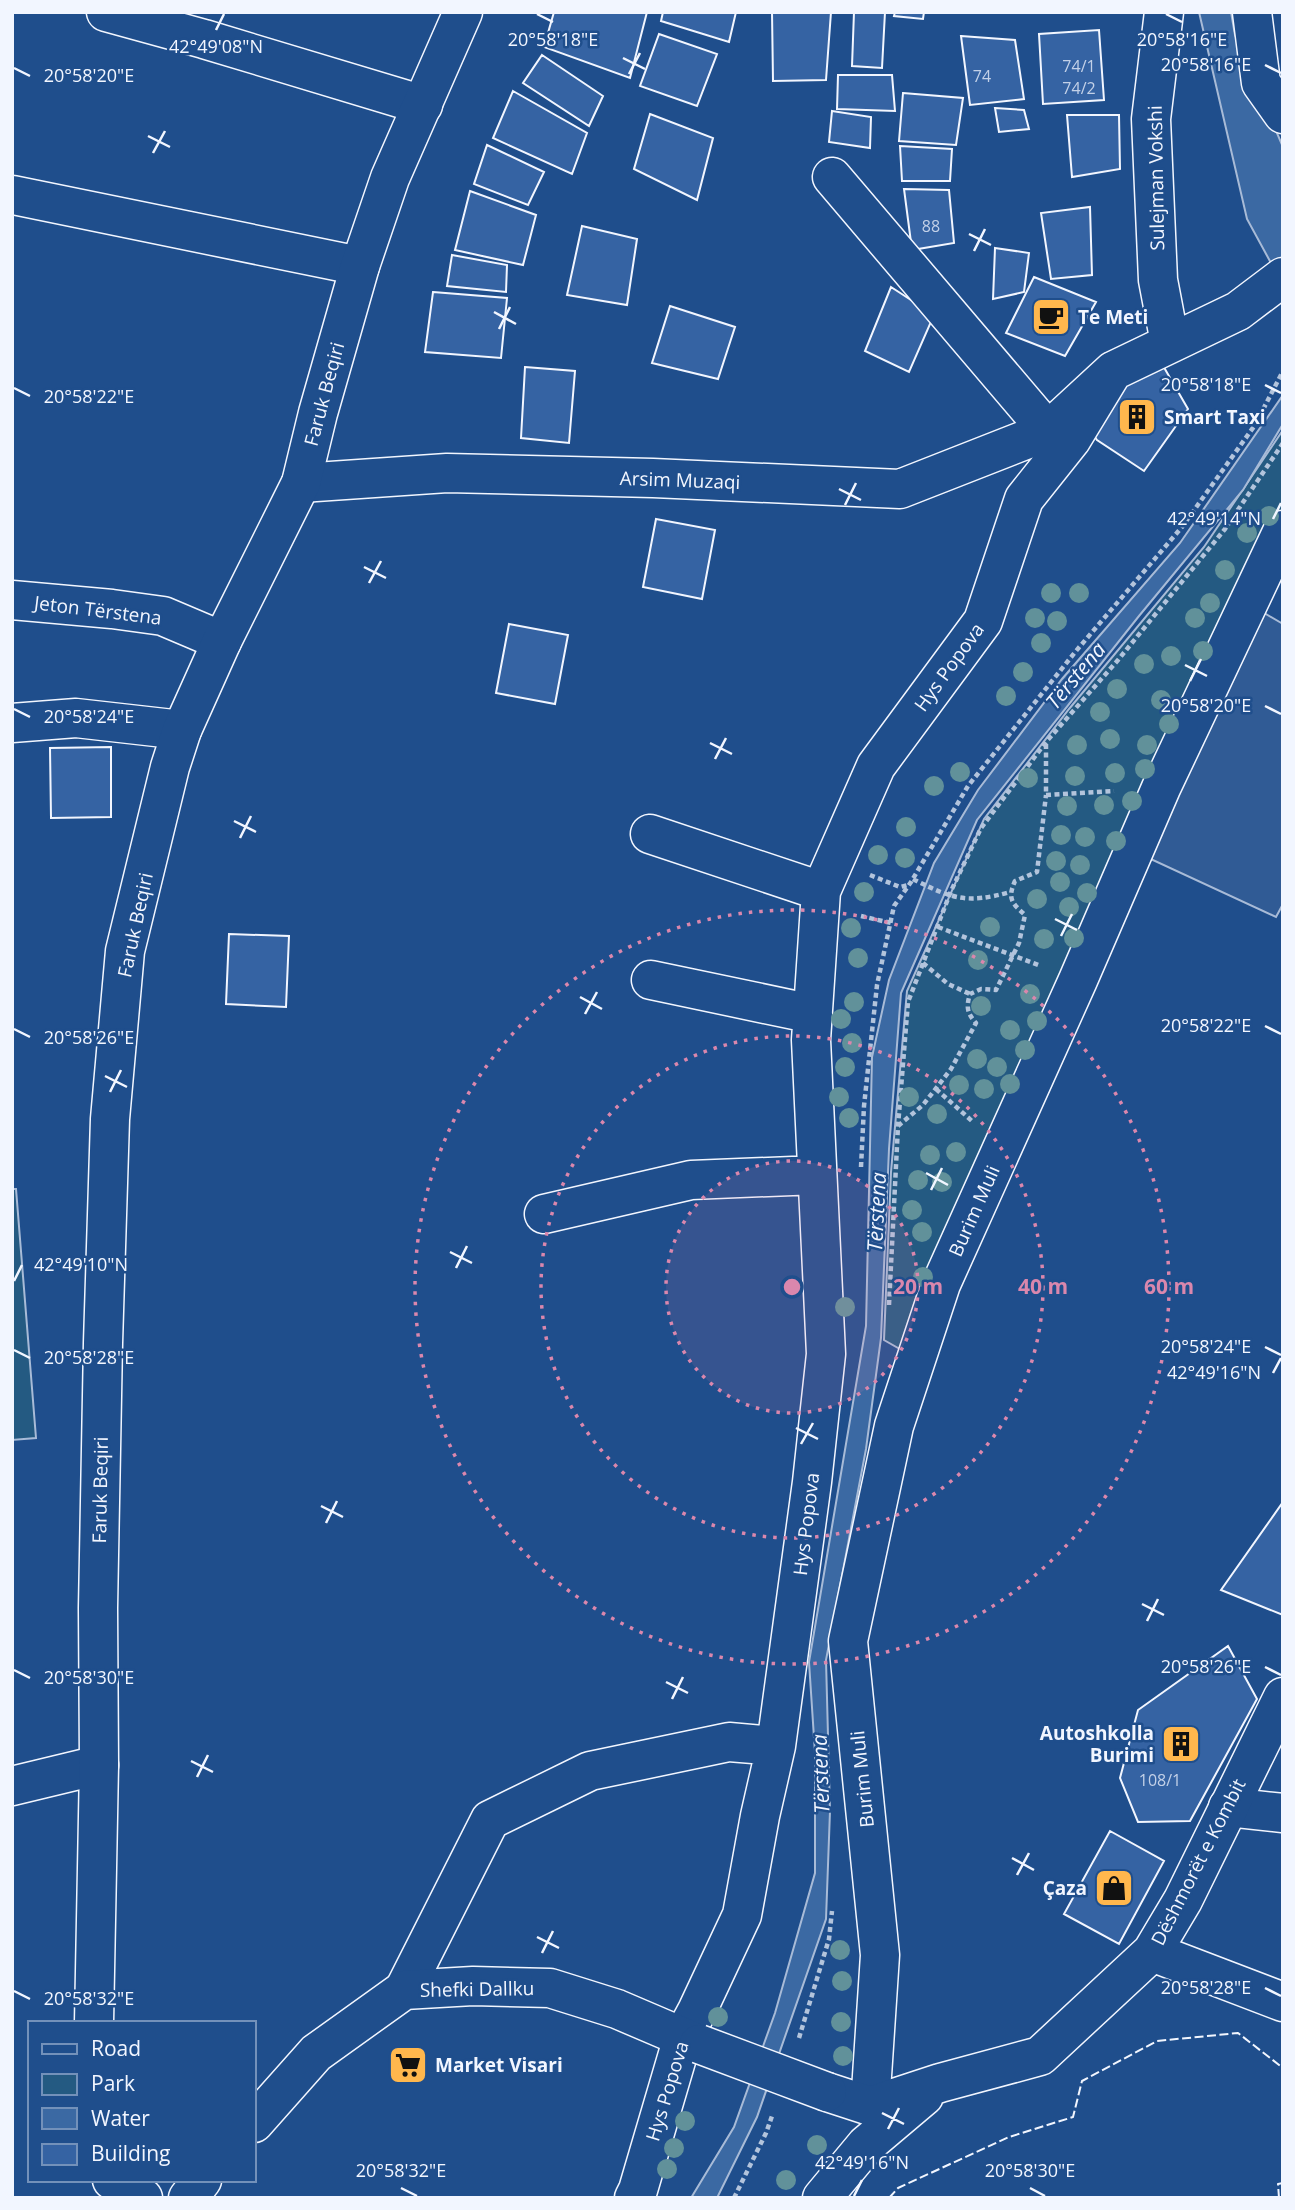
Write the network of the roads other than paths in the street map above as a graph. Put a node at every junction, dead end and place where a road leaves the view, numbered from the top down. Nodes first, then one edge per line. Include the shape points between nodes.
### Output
1 (106, 12) edge
2 (463, 12) edge
3 (1164, 12) edge
4 (1252, 12) edge
5 (423, 105) junction
6 (1283, 114) edge
7 (832, 177) dead end
8 (13, 195) edge
9 (360, 267) junction
10 (1283, 276) edge
11 (1170, 343) junction
12 (1113, 370) junction
13 (1048, 431) junction
14 (301, 482) junction
15 (1283, 530) edge
16 (12, 600) edge
17 (222, 641) junction
18 (12, 723) edge
19 (182, 730) junction
20 (650, 834) dead end
21 (821, 891) junction
22 (651, 979) dead end
23 (813, 1014) junction
24 (817, 1175) junction
25 (544, 1214) dead end
26 (1283, 1697) edge
27 (776, 1746) junction
28 (99, 1765) junction
29 (12, 1786) edge
30 (1228, 1807) junction
31 (1283, 1813) edge
32 (1152, 1952) junction
33 (404, 1990) junction
34 (1283, 2002) edge
35 (94, 2021) edge
36 (691, 2040) junction
37 (940, 2083) junction
38 (870, 2106) junction
39 (256, 2121) edge
40 (116, 2182) edge
41 (143, 2198) edge
42 (634, 2198) edge
43 (822, 2198) edge

1 - 5 street
2 - 5 street, Faruk Beqiri
3 - 11 street, Sulejman Vokshi via 1151,119 1158,281
4 - 6 street via 1261,83
5 - 9 street, Faruk Beqiri via 390,178
7 - 13 street
8 - 9 street
9 - 14 street, Faruk Beqiri
10 - 11 street, Arsim Muzaqi via 1238,311
11 - 12 street, Arsim Muzaqi
12 - 13 street, Arsim Muzaqi
12 - 21 street, Hys Popova via 1071,440 1024,499 983,621 876,766
13 - 14 street, Arsim Muzaqi via 900,489 447,473
14 - 17 street, Faruk Beqiri
15 - 38 street, Burim Muli via 1161,788 942,1284 891,1439 848,1641 880,1955
16 - 17 street, Jeton Tërstena via 163,616
17 - 19 street, Faruk Beqiri
18 - 19 street via 76,719
19 - 28 street, Faruk Beqiri via 125,951 110,1119 98,1608
20 - 21 street
21 - 23 street, Hys Popova
22 - 23 street
23 - 24 street, Hys Popova
24 - 25 street via 691,1180
24 - 27 street, Hys Popova via 826,1354
26 - 30 street, Dëshmorët e Kombit
27 - 33 street via 729,1742 590,1771 489,1820
27 - 36 street, Hys Popova via 741,1915 697,2011
28 - 29 street
28 - 35 street, Faruk Beqiri
30 - 31 street
30 - 32 street, Dëshmorët e Kombit
32 - 34 street
32 - 37 street, Dëshmorët e Kombit via 1040,2056
33 - 36 street, Shefki Dallku via 550,1988 618,2009
33 - 39 street, Shefki Dallku via 316,2053
36 - 38 street, Shefki Dallku, bridge
36 - 42 street, Hys Popova
37 - 38 street
37 - 43 street, Dëshmorët e Kombit via 866,2145
40 - 41 street

